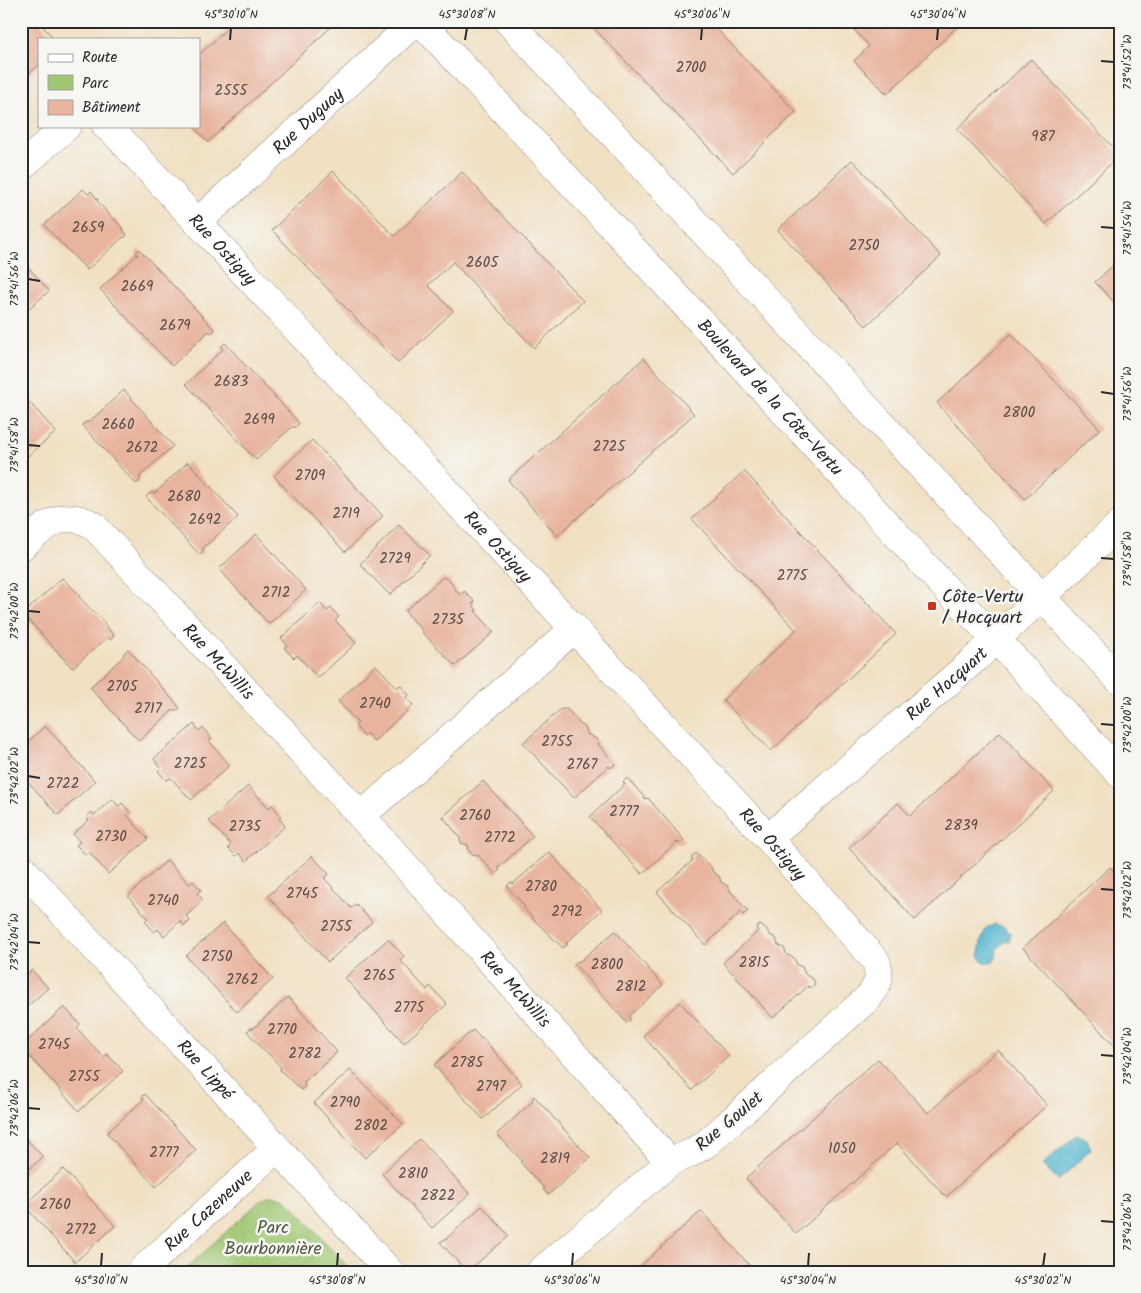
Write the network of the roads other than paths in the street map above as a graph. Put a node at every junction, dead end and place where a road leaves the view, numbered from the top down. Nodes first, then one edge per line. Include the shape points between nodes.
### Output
1 (418, 21) edge
2 (508, 21) edge
3 (65, 128) edge
4 (109, 128) edge
5 (21, 167) edge
6 (199, 221) junction
7 (1120, 524) edge
8 (21, 548) edge
9 (1042, 597) junction
10 (575, 628) junction
11 (996, 639) junction
12 (1120, 681) edge
13 (1120, 774) edge
14 (361, 816) junction
15 (768, 838) junction
16 (21, 867) edge
17 (880, 974) joint
18 (277, 1148) junction
19 (670, 1162) junction
20 (140, 1272) edge
21 (390, 1272) edge
22 (540, 1272) edge

1 - 6 street, Rue Duguay
1 - 11 street, Boulevard de la Côte-Vertu via 719,341 952,596
2 - 9 street
3 - 5 street
4 - 6 street, Rue Ostiguy
6 - 10 street, Rue Ostiguy
7 - 9 street, Rue Hocquart
8 - 14 street, Rue McWillis via 58,519 81,519 93,525
9 - 11 street, Rue Hocquart
9 - 12 street
10 - 14 street
10 - 15 street, Rue Ostiguy
11 - 13 street, Boulevard de la Côte-Vertu
11 - 15 street, Rue Hocquart
14 - 19 street, Rue McWillis
15 - 17 street, Rue Ostiguy via 876,961
16 - 18 street, Rue Lippé
17 - 19 street, Rue Goulet via 869,997 706,1144
18 - 20 street, Rue Cazeneuve
18 - 21 street, Rue Lippé
19 - 22 street, Rue Goulet

